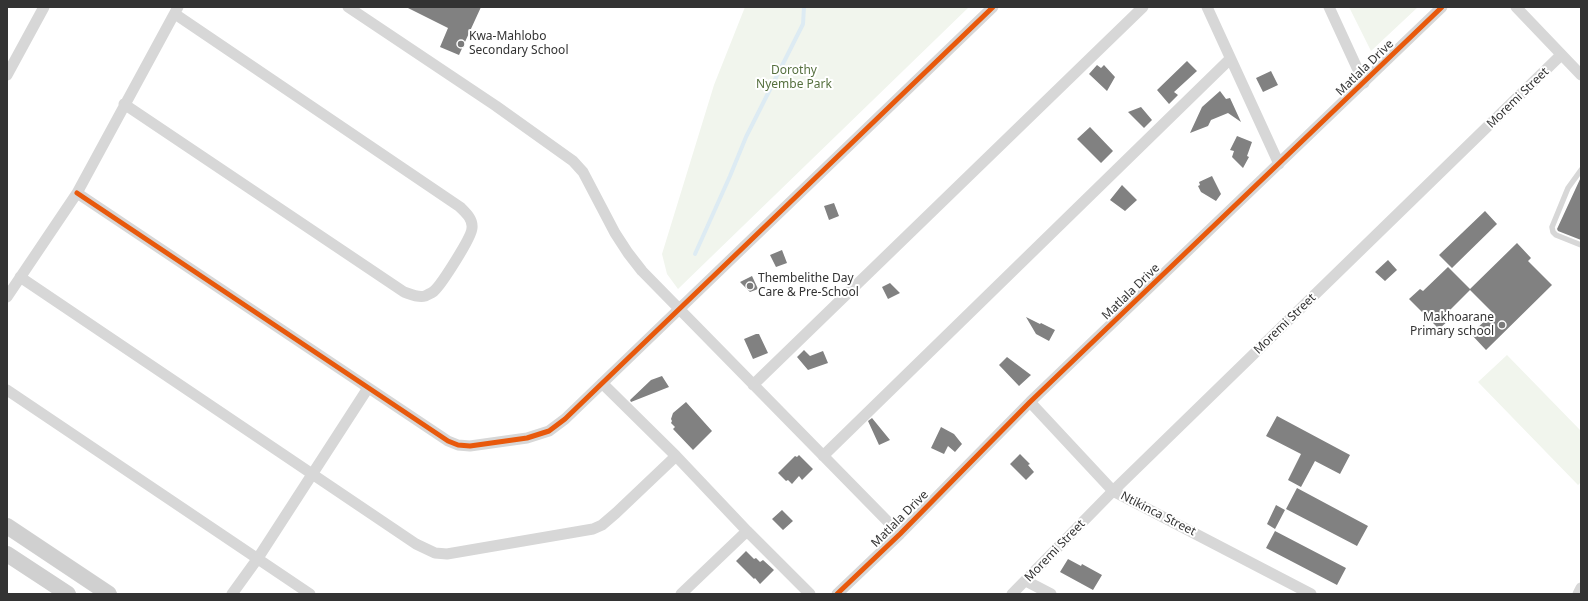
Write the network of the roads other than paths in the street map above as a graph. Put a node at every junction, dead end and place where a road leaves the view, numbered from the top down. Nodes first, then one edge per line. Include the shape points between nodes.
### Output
1 (44, 7) edge
2 (348, 7) edge
3 (993, 7) edge
4 (1143, 7) edge
5 (1207, 7) edge
6 (1329, 7) edge
7 (1442, 7) edge
8 (1516, 7) edge
9 (176, 11) edge
10 (1561, 55) junction
11 (1230, 59) junction
12 (7, 75) edge
13 (1581, 75) edge
14 (1364, 83) junction
15 (124, 104) junction
16 (1279, 164) junction
17 (1581, 170) edge
18 (77, 193) junction
19 (1581, 245) edge
20 (20, 277) junction
21 (7, 297) edge
22 (680, 309) junction
23 (602, 383) junction
24 (753, 385) junction
25 (368, 388) junction
26 (7, 390) edge
27 (1030, 402) junction
28 (676, 456) junction
29 (823, 456) junction
30 (312, 474) junction
31 (1113, 491) junction
32 (7, 526) edge
33 (747, 531) junction
34 (900, 534) junction
35 (7, 554) edge
36 (258, 558) junction
37 (1026, 581) junction
38 (1581, 588) edge
39 (68, 594) edge
40 (109, 594) edge
41 (232, 594) edge
42 (310, 594) edge
43 (681, 594) edge
44 (810, 594) edge
45 (837, 594) edge
46 (1012, 594) edge
47 (1051, 594) edge
48 (1312, 594) edge
49 (1578, 594) edge

1 - 12 street
2 - 22 street via 573,161 583,172 628,253
3 - 22 street
4 - 24 street
5 - 11 street
6 - 14 street
7 - 14 street, Matlala Drive
8 - 10 street
9 - 15 street
9 - 15 street via 460,207 472,222 468,240 434,292 425,296 404,292
10 - 13 street
10 - 31 street, Moremi Street
11 - 16 street
11 - 29 street
14 - 16 street, Matlala Drive
15 - 18 street
16 - 27 street, Matlala Drive
17 - 19 lane via 1568,188 1552,227 1556,235
18 - 20 street
18 - 25 street
20 - 21 street
20 - 30 street
22 - 23 street
22 - 24 street
23 - 25 street via 565,419 549,430 527,438 470,446 448,441
23 - 28 street
24 - 29 street
25 - 30 street
26 - 36 street
27 - 31 street, Ntikinca Street
27 - 34 street, Matlala Drive
28 - 30 street via 616,513 593,530 447,554 435,554 416,544
28 - 33 street
29 - 34 street
30 - 36 street
31 - 37 street, Moremi Street
31 - 48 street, Ntikinca Street
32 - 40 main road
33 - 43 street
33 - 44 street
34 - 45 street, Matlala Drive
35 - 39 main road
36 - 41 street
36 - 42 street
37 - 46 street, Moremi Street
37 - 47 street
38 - 49 street

